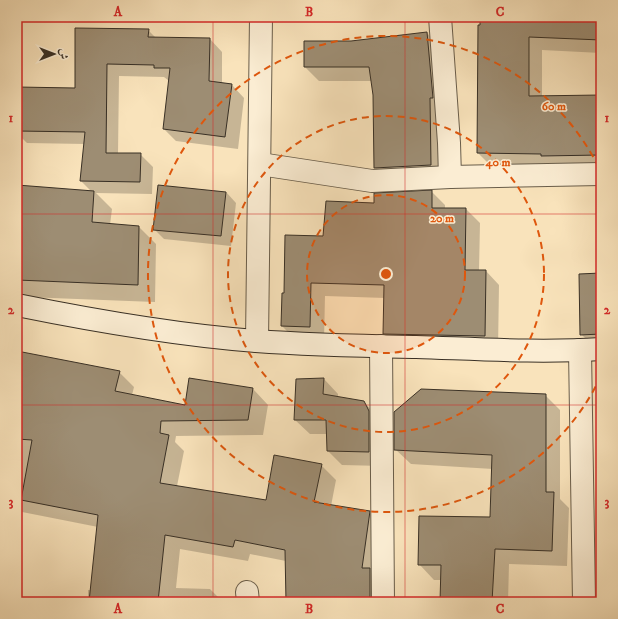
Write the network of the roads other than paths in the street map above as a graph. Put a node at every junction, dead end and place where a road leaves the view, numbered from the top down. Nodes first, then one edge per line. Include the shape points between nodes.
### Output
1 (261, 17) edge
2 (440, 17) edge
3 (260, 164) junction
4 (601, 174) edge
5 (450, 177) junction
6 (17, 305) edge
7 (258, 341) junction
8 (381, 346) junction
9 (591, 350) edge
10 (383, 602) edge
11 (584, 602) edge

1 - 3 street
2 - 5 street
3 - 5 street via 372,181
3 - 7 street
4 - 5 street
6 - 7 street via 182,334
7 - 8 street
8 - 9 street
8 - 10 street
9 - 11 street

